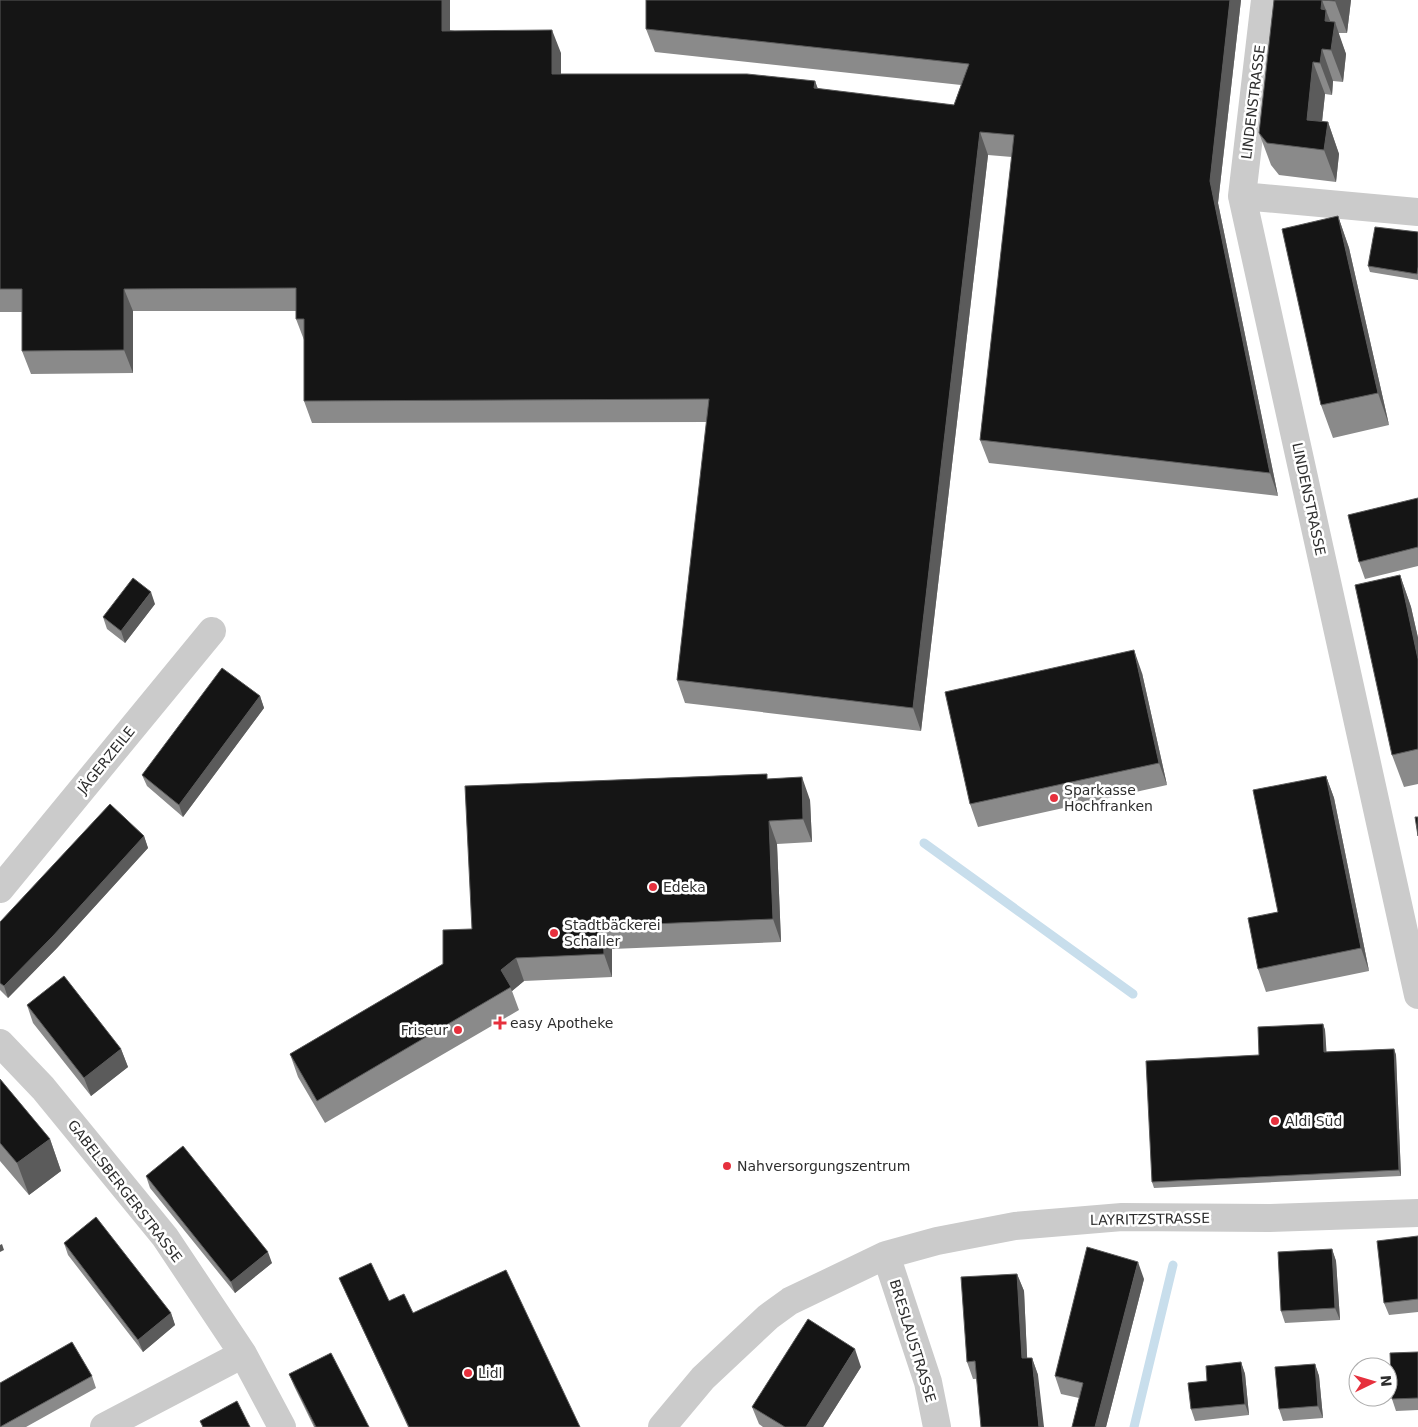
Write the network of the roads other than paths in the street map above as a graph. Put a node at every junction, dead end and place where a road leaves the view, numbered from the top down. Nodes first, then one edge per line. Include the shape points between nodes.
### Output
1 (1265, 0) edge
2 (1242, 196) junction
3 (1418, 212) edge
4 (212, 632) dead end
5 (0, 890) edge
6 (1418, 995) edge
7 (0, 1043) edge
8 (1418, 1214) edge
9 (886, 1255) junction
10 (242, 1354) junction
11 (104, 1427) edge
12 (282, 1427) edge
13 (662, 1427) edge
14 (937, 1427) edge

1 - 2 street, LINDENSTRASSE
2 - 3 street
2 - 6 street, LINDENSTRASSE
4 - 5 street, JÄGERZEILE
7 - 10 street, GABELSBERGERSTRASSE via 43,1088 165,1237
8 - 9 street, LAYRITZSTRASSE via 1122,1218 1015,1226
9 - 13 street, LAYRITZSTRASSE via 790,1301 768,1317 703,1378
9 - 14 street, BRESLAUSTRASSE via 928,1382
10 - 11 street
10 - 12 street, GABELSBERGERSTRASSE

